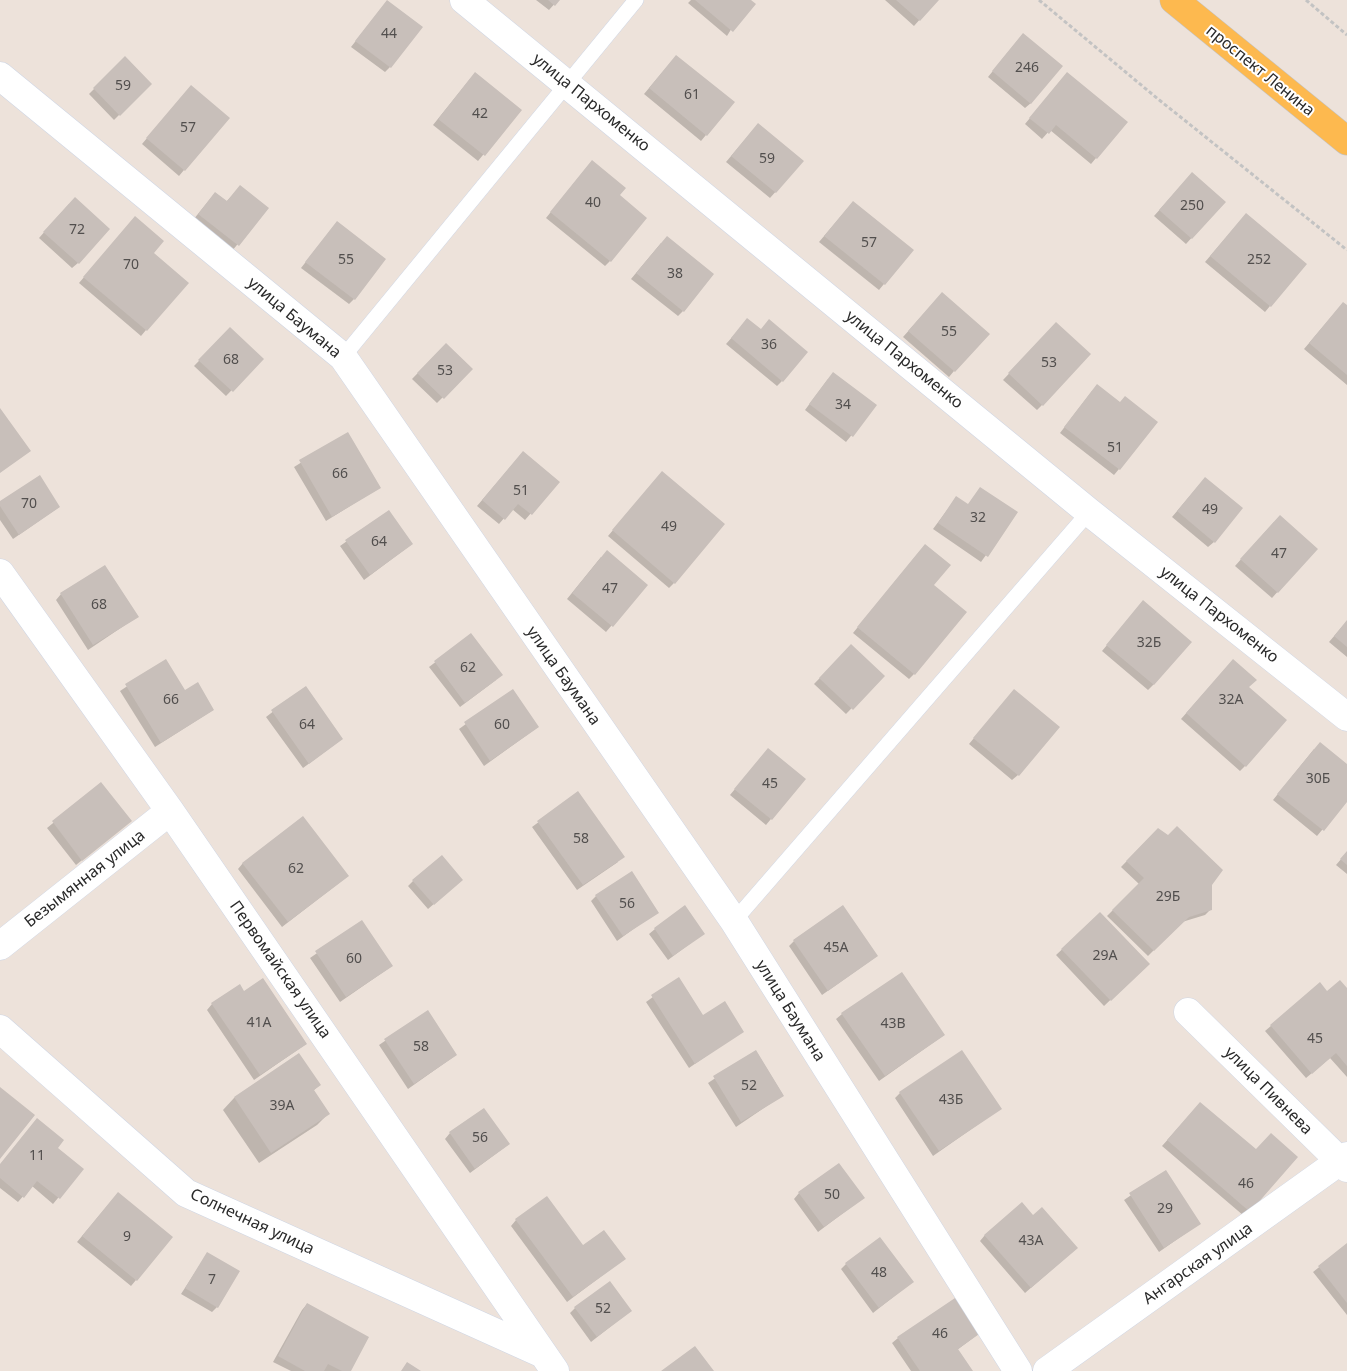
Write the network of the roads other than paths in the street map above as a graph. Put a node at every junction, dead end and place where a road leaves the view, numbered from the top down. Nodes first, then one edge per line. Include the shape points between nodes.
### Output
1 (464, 0) edge
2 (636, 0) edge
3 (1174, 0) edge
4 (0, 76) edge
5 (567, 84) junction
6 (1347, 142) edge
7 (342, 357) junction
8 (1089, 512) junction
9 (0, 573) edge
10 (1347, 717) edge
11 (170, 811) junction
12 (734, 921) junction
13 (0, 946) edge
14 (1188, 1012) dead end
15 (0, 1029) edge
16 (1345, 1162) edge
17 (549, 1363) edge
18 (1018, 1371) edge
19 (1048, 1371) edge

1 - 5 street, улица Пархоменко
2 - 5 lane
3 - 6 main road, проспект Ленина
4 - 7 street, улица Баумана
5 - 7 lane
5 - 8 street, улица Пархоменко
7 - 12 street, улица Баумана
8 - 10 street, улица Пархоменко
8 - 12 lane
9 - 11 street, Первомайская улица
11 - 13 street, Безымянная улица
11 - 17 street, Первомайская улица
12 - 18 street, улица Баумана
14 - 16 street, улица Пивнева
15 - 17 street, Солнечная улица via 186,1194
16 - 19 street, Ангарская улица

